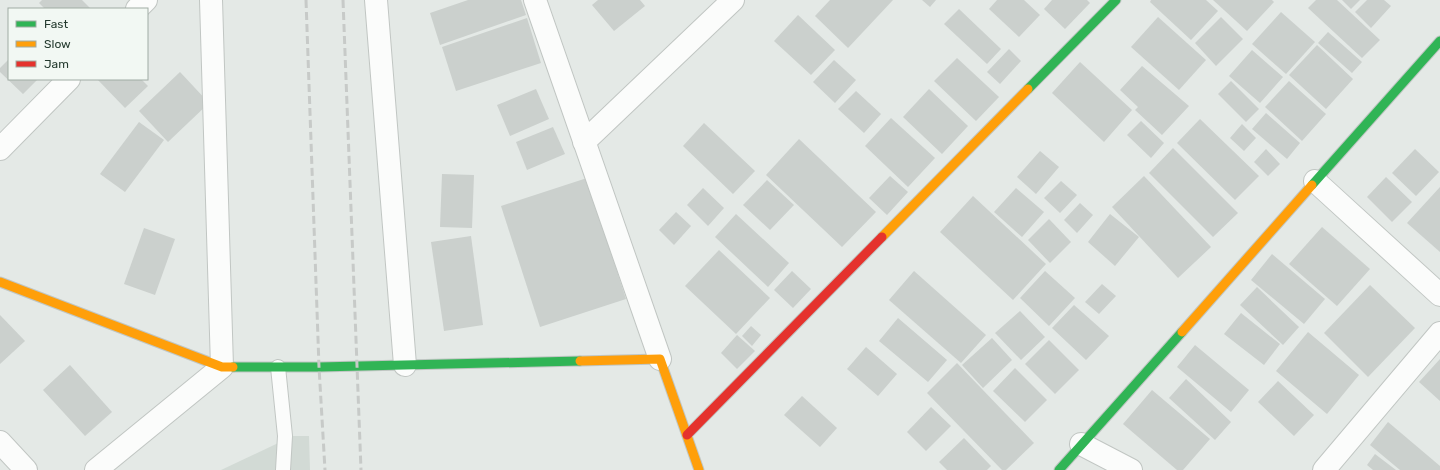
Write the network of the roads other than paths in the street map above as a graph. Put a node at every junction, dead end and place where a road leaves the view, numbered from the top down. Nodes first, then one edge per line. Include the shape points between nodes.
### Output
1 (146, 0) edge
2 (211, 0) edge
3 (376, 0) edge
4 (535, 0) edge
5 (733, 0) edge
6 (1116, 0) edge
7 (138, 8) edge
8 (1440, 41) edge
9 (68, 80) edge
10 (584, 142) junction
11 (0, 149) edge
12 (1315, 181) junction
13 (0, 282) edge
14 (1440, 295) edge
15 (1440, 333) edge
16 (660, 359) junction
17 (405, 365) junction
18 (278, 366) junction
19 (222, 367) junction
20 (687, 435) junction
21 (0, 442) edge
22 (1081, 444) junction
23 (26, 470) edge
24 (96, 470) edge
25 (283, 470) edge
26 (699, 470) edge
27 (1059, 470) edge
28 (1131, 470) edge
29 (1324, 470) edge

1 - 7 street
2 - 19 street
3 - 17 street
4 - 10 street
5 - 10 street
6 - 20 street
8 - 12 street
9 - 11 street
10 - 16 street
12 - 14 street
12 - 22 street
13 - 19 street
15 - 29 street
16 - 17 street
16 - 20 street
17 - 18 street
18 - 19 street
18 - 25 lane via 285,436
19 - 24 street
20 - 26 street
21 - 23 street
22 - 27 street
22 - 28 street

